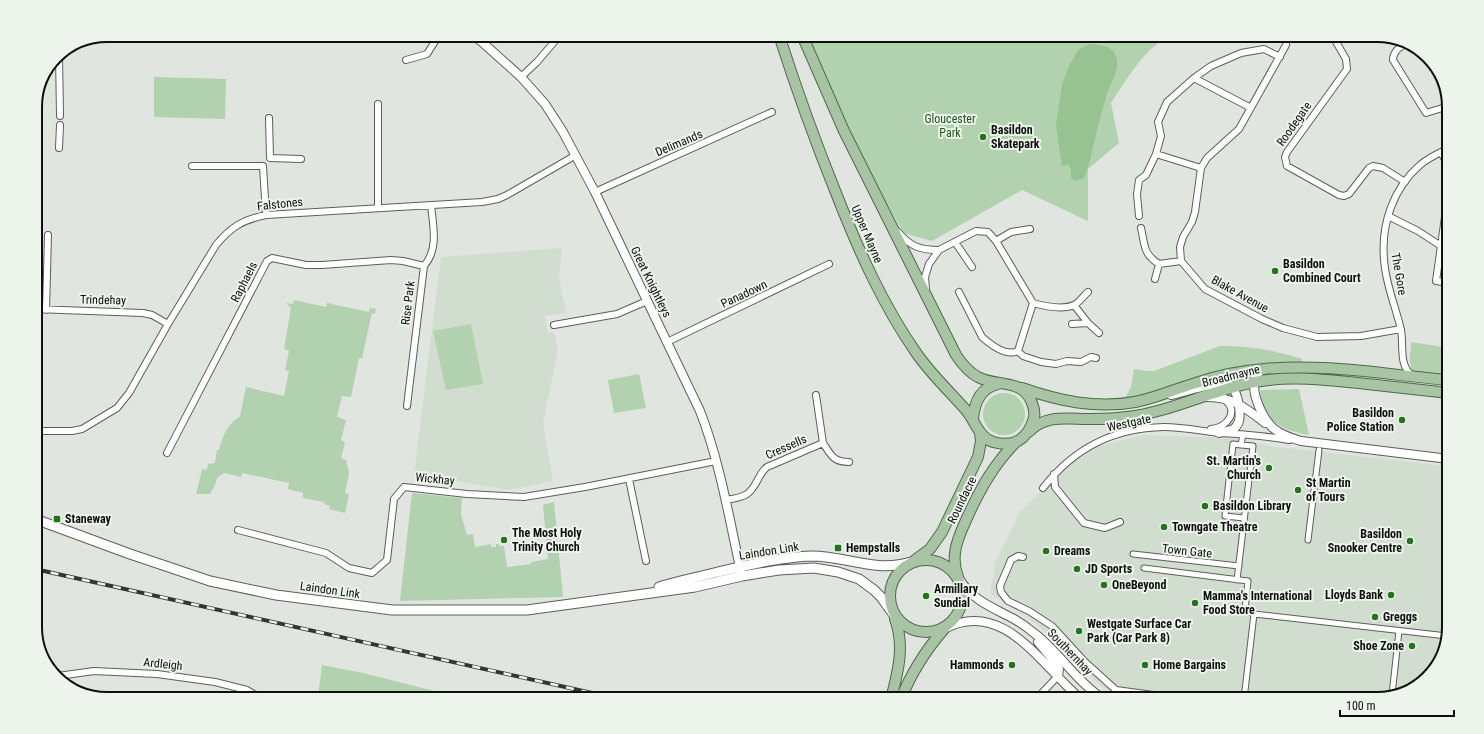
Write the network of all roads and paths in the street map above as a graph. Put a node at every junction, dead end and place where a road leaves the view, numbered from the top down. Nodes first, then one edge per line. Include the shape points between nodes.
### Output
1 (435, 42) edge
2 (489, 42) edge
3 (554, 42) edge
4 (781, 42) edge
5 (805, 42) edge
6 (1336, 42) edge
7 (1286, 45) dead end
8 (1401, 47) edge
9 (1280, 57) junction
10 (406, 60) dead end
11 (59, 63) edge
12 (521, 77) junction
13 (1194, 78) junction
14 (378, 104) dead end
15 (1251, 108) junction
16 (1442, 108) edge
17 (772, 112) dead end
18 (60, 116) dead end
19 (269, 118) dead end
20 (60, 125) dead end
21 (59, 148) dead end
22 (1441, 152) edge
23 (1156, 154) junction
24 (576, 156) junction
25 (270, 158) junction
26 (301, 159) dead end
27 (192, 166) dead end
28 (263, 166) junction
29 (1201, 168) junction
30 (1405, 182) junction
31 (595, 192) junction
32 (431, 205) junction
33 (378, 208) junction
34 (885, 212) junction
35 (266, 215) junction
36 (1139, 216) dead end
37 (1388, 216) junction
38 (1141, 228) dead end
39 (1030, 229) dead end
40 (48, 235) dead end
41 (996, 241) junction
42 (955, 242) junction
43 (1442, 245) edge
44 (939, 250) junction
45 (1442, 255) edge
46 (1181, 261) junction
47 (829, 264) dead end
48 (1159, 264) junction
49 (424, 266) junction
50 (972, 267) dead end
51 (1155, 279) dead end
52 (1442, 282) edge
53 (959, 292) dead end
54 (1088, 292) dead end
55 (928, 298) junction
56 (647, 301) junction
57 (1033, 303) junction
58 (1074, 305) junction
59 (42, 310) edge
60 (46, 310) junction
61 (1088, 323) junction
62 (168, 324) junction
63 (1072, 324) dead end
64 (554, 325) dead end
65 (1400, 329) junction
66 (1099, 333) dead end
67 (667, 342) junction
68 (1018, 351) junction
69 (1096, 358) dead end
70 (1402, 358) junction
71 (1265, 369) junction
72 (1386, 374) junction
73 (1417, 378) junction
74 (1442, 380) edge
75 (1254, 382) junction
76 (1003, 383) junction
77 (1442, 383) edge
78 (1016, 386) junction
79 (1232, 387) junction
80 (1442, 392) edge
81 (816, 395) dead end
82 (1147, 399) junction
83 (1224, 399) junction
84 (1192, 400) junction
85 (1238, 403) junction
86 (407, 406) dead end
87 (973, 420) junction
88 (1197, 430) junction
89 (42, 431) edge
90 (1277, 431) junction
91 (1219, 432) junction
92 (980, 433) junction
93 (1027, 433) junction
94 (1243, 434) junction
95 (1017, 441) junction
96 (1301, 441) junction
97 (823, 443) junction
98 (1242, 444) junction
99 (1319, 450) dead end
100 (167, 453) dead end
101 (1442, 458) edge
102 (716, 461) junction
103 (849, 462) dead end
104 (1054, 474) junction
105 (629, 479) junction
106 (1043, 488) dead end
107 (725, 500) junction
108 (1244, 518) junction
109 (1120, 522) dead end
110 (42, 523) edge
111 (238, 530) dead end
112 (1308, 540) dead end
113 (1133, 554) dead end
114 (1023, 557) dead end
115 (646, 561) dead end
116 (911, 562) junction
117 (1239, 566) junction
118 (1144, 568) dead end
119 (741, 572) junction
120 (960, 580) junction
121 (1237, 580) junction
122 (1254, 614) junction
123 (894, 615) junction
124 (1020, 622) junction
125 (944, 629) junction
126 (1399, 631) junction
127 (1441, 635) edge
128 (63, 675) edge
129 (1058, 676) junction
130 (1393, 690) edge
131 (250, 692) edge
132 (893, 692) edge
133 (904, 692) edge
134 (1043, 692) edge
135 (1074, 692) edge
136 (1094, 692) edge
137 (1131, 692) edge
138 (1245, 692) edge

1 - 10 street via 427,54
2 - 12 street, Great Knightleys
3 - 12 street
4 - 87 main road, Upper Mayne via 821,156 869,271 917,354
5 - 34 main road, Upper Mayne via 844,131
6 - 30 street, Roodegate via 1346,59 1347,69 1287,152 1287,166 1344,196 1349,194 1366,171 1374,166 1383,168
7 - 9 street
8 - 16 street via 1396,50 1393,60 1426,113
9 - 13 street via 1264,49 1241,53 1211,66
9 - 15 street
11 - 18 street
12 - 24 street, Great Knightleys via 545,104
13 - 15 street
13 - 23 street via 1168,102 1158,122 1161,136
14 - 33 street
15 - 29 street via 1239,129 1207,158
17 - 31 street, Delimands
19 - 25 street
20 - 21 street
22 - 30 street, The Gore via 1420,164
23 - 29 street
23 - 36 street via 1146,175 1139,180
24 - 31 street, Great Knightleys
24 - 32 street, Falstones via 498,199
25 - 26 street
25 - 28 street
27 - 28 street
28 - 35 street
29 - 46 street via 1195,212 1180,247
30 - 37 street, The Gore
31 - 56 street, Great Knightleys
32 - 33 street, Falstones
32 - 49 street, Rise Park via 434,242 429,260
33 - 35 street, Falstones
34 - 44 street via 908,243 921,249
34 - 55 main road, Upper Mayne
35 - 62 street, Falstones via 237,224 226,233
37 - 43 street
37 - 65 street, The Gore via 1384,232 1384,259
38 - 48 street via 1147,254
39 - 41 street via 1011,232
40 - 60 street
41 - 42 street via 988,232 981,230
41 - 57 street
42 - 44 street
42 - 50 street
44 - 55 street via 929,264 925,277
45 - 52 street via 1436,281
46 - 48 street
46 - 65 street, Blake Avenue via 1205,288 1283,328 1317,337 1360,336
47 - 67 street, Panadown
48 - 51 street
49 - 86 street, Rise Park
49 - 100 street, Raphaels via 391,260 322,265 306,265 272,258 267,261
53 - 68 street via 982,337 988,343 1006,352
54 - 58 street
55 - 76 main road, Upper Mayne via 966,370 986,382
56 - 64 street via 617,314
56 - 67 street, Great Knightleys
57 - 58 street via 1047,307
57 - 68 street
58 - 61 street
59 - 60 street, Trindehay
60 - 62 street, Trindehay via 143,313
61 - 63 street
61 - 66 street
62 - 89 street, Falstones via 118,408 82,429
65 - 70 street, The Gore via 1403,342
67 - 102 street, Great Knightleys via 710,435
68 - 69 street via 1023,356 1056,364
70 - 72 street via 1396,371
70 - 73 street via 1406,370
71 - 72 main road, Broadmayne via 1326,368
71 - 75 street via 1258,372
71 - 82 main road, Broadmayne via 1214,377
72 - 73 main road, Broadmayne
73 - 74 main road, Broadmayne
73 - 77 main road, Broadmayne
75 - 79 main road, Broadmayne
75 - 80 main road, Broadmayne via 1318,379
75 - 90 street via 1262,414
76 - 78 main road, Upper Mayne
76 - 87 main road via 984,390 974,408
78 - 82 main road, Broadmayne via 1056,399 1086,404 1114,404
78 - 93 main road via 1028,395 1034,408 1031,428
79 - 82 street via 1227,384 1216,384
79 - 84 main road, Broadmayne
79 - 85 street
81 - 97 street, Cressells
83 - 84 street via 1207,397
83 - 85 street
83 - 88 street, Westgate via 1230,408 1230,418 1226,424 1215,429
84 - 93 main road, Broadmayne via 1128,417 1050,420 1036,425
85 - 90 street
85 - 91 street via 1240,418 1236,427 1231,431
87 - 92 main road, Upper Mayne
88 - 91 street, Westgate
88 - 104 street, Westgate via 1159,428 1122,433 1084,449
90 - 96 street
91 - 94 street, Westgate
92 - 95 main road via 990,441 1000,444
92 - 116 main road, Roundacre via 981,446 978,457 942,532 930,550
93 - 95 main road
94 - 96 street, Westgate
94 - 98 street
95 - 120 main road, Roundacre via 989,474 962,528 954,556
96 - 101 street
97 - 103 street, Cressells via 834,459
97 - 107 street, Cressells via 767,467 747,494
98 - 108 street via 1253,446
98 - 108 street via 1233,444 1224,516
99 - 112 street
102 - 105 street, Wickhay
102 - 107 street, Great Knightleys
104 - 106 street, Westgate
104 - 109 street via 1055,487 1084,523 1105,528
105 - 111 street, Wickhay via 524,497 404,487 394,499 387,560 372,573 349,568 326,553
105 - 115 street
107 - 119 street, Great Knightleys
108 - 117 street
110 - 119 main road, Laindon Link via 210,581 276,595 392,610 527,610 607,600 673,583
113 - 117 street, Town Gate
114 - 137 street via 1018,556 1011,560 1000,586 1008,601 1052,626 1085,662 1116,690
116 - 119 main road, Laindon Link via 886,567 810,556 787,559
116 - 120 main road via 923,560 938,563
116 - 123 main road via 898,574 891,587 890,602
117 - 121 street
118 - 121 street, Town Gate
119 - 123 main road, Laindon Link via 814,568 838,572 859,579 870,587
120 - 124 street, Southernhay via 975,598
120 - 125 main road via 960,606
121 - 122 street, Town Gate via 1248,581 1245,610
122 - 126 street
122 - 138 street
123 - 125 main road via 904,626 918,632
123 - 132 main road via 899,632 900,650 899,668
124 - 129 street, Southernhay via 1057,665
124 - 136 street, Southernhay via 1042,639
125 - 129 street, Southernhay via 966,621 982,621 997,626 1030,647
125 - 133 main road via 924,655
126 - 127 street
126 - 130 street
128 - 131 street, Ardleigh via 94,671 157,674 228,685
129 - 134 street
129 - 135 street, Southernhay

